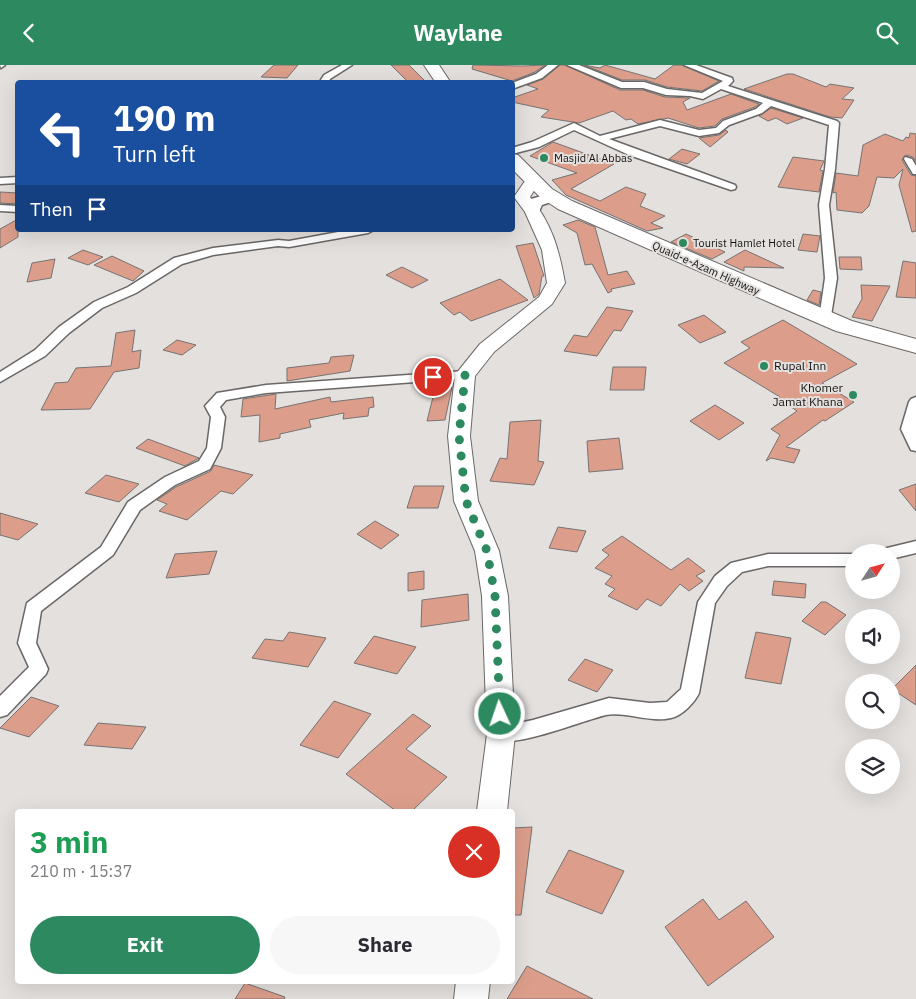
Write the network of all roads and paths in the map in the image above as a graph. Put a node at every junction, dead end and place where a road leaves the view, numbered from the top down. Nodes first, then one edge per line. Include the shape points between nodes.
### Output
1 (329, 65) edge
2 (348, 65) edge
3 (431, 65) edge
4 (554, 65) edge
5 (571, 65) edge
6 (688, 65) edge
7 (325, 80) edge
8 (442, 80) edge
9 (515, 85) edge
10 (720, 86) junction
11 (703, 96) junction
12 (688, 101) dead end
13 (771, 101) junction
14 (599, 139) junction
15 (515, 151) edge
16 (908, 159) dead end
17 (515, 168) edge
18 (916, 172) edge
19 (15, 179) edge
20 (0, 181) edge
21 (731, 187) dead end
22 (525, 197) edge
23 (0, 208) edge
24 (15, 209) edge
25 (357, 232) edge
26 (825, 319) junction
27 (916, 347) edge
28 (465, 375) junction
29 (0, 378) edge
30 (916, 402) edge
31 (916, 446) edge
32 (916, 547) edge
33 (900, 551) edge
34 (845, 559) edge
35 (0, 709) edge
36 (501, 734) junction
37 (492, 809) edge
38 (473, 984) edge
39 (471, 999) edge

1 - 7 street
2 - 7 street
3 - 8 highway
4 - 9 street via 539,76
5 - 11 street via 621,85 644,85 666,92
6 - 10 street via 729,80
10 - 11 street
10 - 13 street
11 - 12 street
13 - 14 street via 759,111 726,123 719,130 699,133 660,123
13 - 26 street via 834,123 824,205 831,278
14 - 15 street via 574,126 528,150
14 - 21 street
16 - 18 street
17 - 22 highway, Quaid-e-Azam Highway
19 - 20 street
22 - 26 highway, Quaid-e-Azam Highway via 552,197
22 - 28 main road via 551,250 556,283 546,300 486,348
23 - 24 street
25 - 29 street via 289,244 213,252 178,261 98,305 40,353
26 - 27 highway, Quaid-e-Azam Highway
28 - 35 street via 266,389 222,396 212,406 218,417 214,448 205,465 170,481 134,506 106,551 33,608 27,643 38,669
28 - 36 main road via 459,436 466,501 487,551 495,596
30 - 31 street via 908,429
32 - 33 street
34 - 36 street via 768,560 738,567 721,581 707,602 690,693 671,710 608,706
36 - 37 main road
38 - 39 main road

